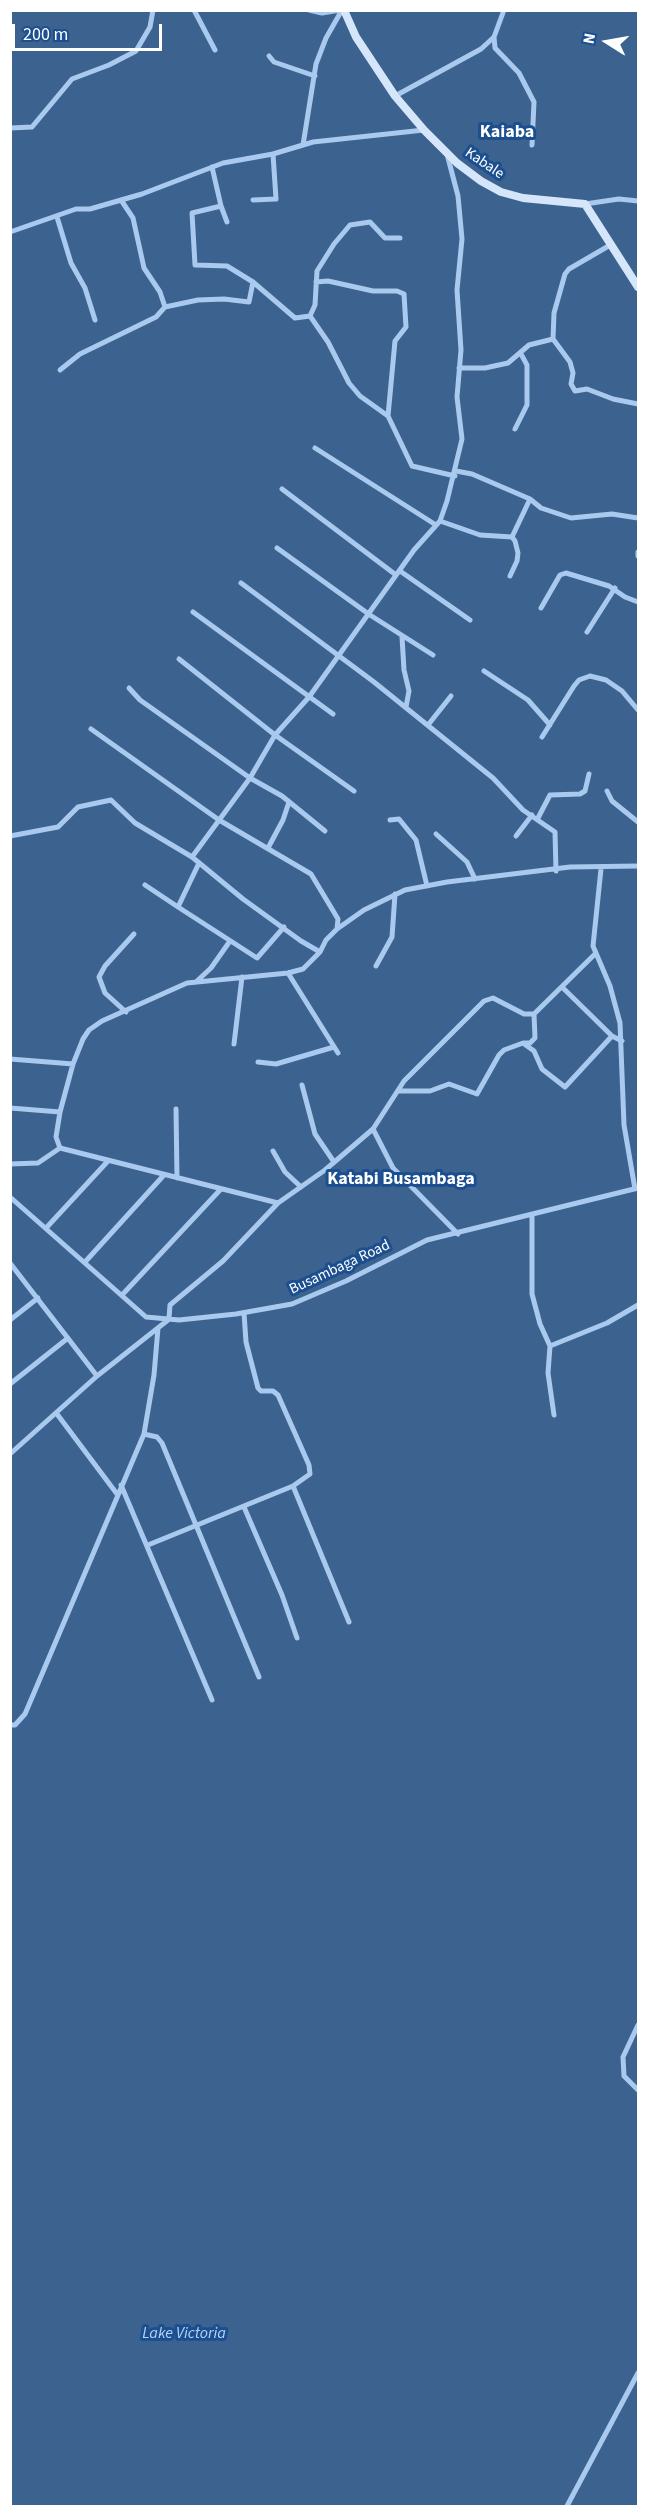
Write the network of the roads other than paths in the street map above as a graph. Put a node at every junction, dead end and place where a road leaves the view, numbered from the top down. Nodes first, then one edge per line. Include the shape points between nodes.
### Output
1 (153, 10) edge
2 (194, 10) edge
3 (309, 10) edge
4 (342, 10) edge
5 (504, 10) edge
6 (494, 37) junction
7 (215, 50) dead end
8 (269, 56) dead end
9 (315, 76) junction
10 (395, 96) junction
11 (10, 128) edge
12 (424, 130) junction
13 (303, 145) junction
14 (532, 145) dead end
15 (447, 153) junction
16 (273, 154) junction
17 (212, 167) junction
18 (121, 200) junction
19 (253, 200) dead end
20 (639, 201) edge
21 (585, 204) junction
22 (220, 206) junction
23 (57, 217) junction
24 (227, 222) dead end
25 (10, 232) edge
26 (400, 238) dead end
27 (612, 244) junction
28 (634, 275) edge
29 (253, 282) junction
30 (316, 282) junction
31 (639, 287) edge
32 (165, 307) junction
33 (310, 316) junction
34 (95, 320) dead end
35 (553, 339) junction
36 (521, 354) junction
37 (459, 368) junction
38 (60, 370) dead end
39 (639, 404) edge
40 (388, 416) junction
41 (515, 429) dead end
42 (315, 448) dead end
43 (455, 473) junction
44 (282, 489) dead end
45 (530, 499) junction
46 (639, 518) edge
47 (438, 523) junction
48 (512, 537) junction
49 (277, 548) dead end
50 (398, 573) junction
51 (510, 576) dead end
52 (241, 583) dead end
53 (615, 588) junction
54 (639, 602) edge
55 (541, 608) dead end
56 (194, 612) dead end
57 (370, 615) junction
58 (470, 620) dead end
59 (588, 632) dead end
60 (402, 637) junction
61 (339, 654) junction
62 (433, 655) dead end
63 (179, 659) dead end
64 (484, 671) dead end
65 (129, 688) dead end
66 (451, 696) dead end
67 (309, 697) junction
68 (406, 707) junction
69 (639, 710) edge
70 (333, 714) dead end
71 (550, 724) junction
72 (428, 725) junction
73 (90, 729) dead end
74 (276, 735) junction
75 (542, 737) dead end
76 (589, 774) dead end
77 (250, 778) junction
78 (354, 791) dead end
79 (607, 791) dead end
80 (289, 802) junction
81 (535, 817) junction
82 (219, 820) junction
83 (390, 820) dead end
84 (639, 822) edge
85 (325, 831) dead end
86 (436, 834) dead end
87 (10, 836) edge
88 (516, 836) dead end
89 (268, 848) junction
90 (192, 857) junction
91 (199, 863) junction
92 (639, 866) edge
93 (601, 869) junction
94 (556, 871) junction
95 (475, 879) junction
96 (145, 885) dead end
97 (427, 886) junction
98 (395, 894) junction
99 (178, 906) junction
100 (284, 927) junction
101 (337, 929) junction
102 (134, 934) dead end
103 (230, 941) junction
104 (320, 952) junction
105 (596, 953) junction
106 (376, 966) dead end
107 (288, 974) junction
108 (242, 977) junction
109 (196, 982) junction
110 (562, 987) junction
111 (126, 1012) junction
112 (534, 1014) junction
113 (612, 1036) junction
114 (622, 1041) junction
115 (523, 1043) junction
116 (234, 1044) dead end
117 (10, 1059) edge
118 (258, 1062) dead end
119 (73, 1064) junction
120 (302, 1085) dead end
121 (398, 1091) junction
122 (10, 1108) edge
123 (176, 1109) dead end
124 (60, 1112) junction
125 (373, 1129) junction
126 (60, 1148) junction
127 (273, 1151) dead end
128 (108, 1161) junction
129 (334, 1162) junction
130 (10, 1164) edge
131 (164, 1175) junction
132 (177, 1178) junction
133 (301, 1187) junction
134 (637, 1189) edge
135 (220, 1190) junction
136 (10, 1197) edge
137 (278, 1203) junction
138 (532, 1216) junction
139 (47, 1227) junction
140 (458, 1234) junction
141 (85, 1262) junction
142 (10, 1263) edge
143 (122, 1295) junction
144 (38, 1298) junction
145 (639, 1305) edge
146 (244, 1313) junction
147 (169, 1318) junction
148 (10, 1320) edge
149 (158, 1328) junction
150 (68, 1338) junction
151 (550, 1346) junction
152 (97, 1376) junction
153 (10, 1384) edge
154 (57, 1414) junction
155 (554, 1415) dead end
156 (144, 1434) junction
157 (10, 1454) edge
158 (121, 1485) junction
159 (293, 1486) junction
160 (117, 1494) junction
161 (244, 1507) junction
162 (196, 1525) junction
163 (148, 1545) junction
164 (349, 1622) dead end
165 (297, 1638) dead end
166 (259, 1677) dead end
167 (212, 1700) dead end
168 (10, 1725) edge
169 (639, 2025) edge
170 (639, 2090) edge
171 (638, 2374) edge
172 (567, 2506) edge

1 - 11 street via 150,27 136,51 72,79 32,126
2 - 7 street
3 - 4 street
4 - 9 street via 321,49
4 - 10 street, Kabale
5 - 6 street
6 - 10 street via 459,63
6 - 14 street via 495,48 519,74 534,102
8 - 9 street via 274,62
9 - 13 street
10 - 12 street, Kabale
12 - 13 street
12 - 15 street, Kabale
13 - 16 street
15 - 21 street, Kabale via 473,176 501,192
15 - 37 street via 462,234 457,290
16 - 17 street
16 - 19 street via 276,199
17 - 18 street
17 - 22 street
18 - 23 street
18 - 32 street via 133,218 144,268
20 - 21 street via 619,199
21 - 27 street
22 - 24 street
22 - 29 street via 192,213 193,262 227,266
23 - 25 street
23 - 34 street
26 - 30 street via 385,238 370,222 350,225 317,271
27 - 28 street
27 - 35 street via 565,274 554,314
28 - 31 street
29 - 32 street via 249,302 198,300
29 - 33 street via 295,318
30 - 33 street via 315,305
30 - 40 street via 328,280 404,294 406,327 395,341
32 - 38 street via 156,317 80,354
33 - 40 street via 349,383
35 - 36 street via 529,345
35 - 39 street via 570,362 574,391 587,389
36 - 37 street via 508,363 485,369
36 - 41 street via 527,365 527,405
37 - 43 street via 457,398 462,439
40 - 43 street via 412,466
42 - 47 street
43 - 45 street via 472,474
43 - 47 street
44 - 50 street
45 - 46 street via 541,508 571,518 612,514
45 - 48 street
47 - 48 street via 480,535
47 - 50 street
48 - 51 street via 518,553
49 - 57 street
50 - 57 street
50 - 58 street
52 - 61 street
53 - 54 street
53 - 55 street via 562,573
53 - 59 street
56 - 67 street
57 - 60 street
57 - 61 street
60 - 62 street
60 - 68 street via 410,691
61 - 67 street
61 - 68 street
63 - 74 street
64 - 71 street via 528,700
65 - 77 street via 140,700
66 - 72 street
67 - 70 street
67 - 74 street
68 - 72 street
69 - 71 street via 622,691 606,680 590,676 579,680
71 - 75 street
72 - 81 street
73 - 82 street
74 - 77 street
74 - 78 street
76 - 81 street via 585,791 550,795
77 - 80 street
77 - 82 street
79 - 84 street via 612,801
80 - 85 street
80 - 89 street
81 - 88 street
81 - 94 street via 555,832
82 - 89 street
82 - 90 street
83 - 97 street via 399,819 416,840
86 - 95 street via 467,862
87 - 90 street via 58,827 78,807 111,800 135,823
89 - 101 street via 311,874 338,919
90 - 91 street
91 - 99 street
91 - 100 street
92 - 93 street
93 - 94 street
93 - 105 street via 592,936
94 - 95 street
95 - 97 street
96 - 99 street
97 - 98 street
98 - 101 street
98 - 106 street via 392,937
99 - 103 street
100 - 103 street via 257,958
100 - 104 street
101 - 104 street
102 - 111 street via 99,977 105,993
103 - 109 street
104 - 107 street via 303,969
105 - 110 street
105 - 114 street via 610,986
107 - 108 street
107 - 118 street via 336,1050 276,1064
108 - 109 street
108 - 116 street
109 - 111 street
110 - 112 street
110 - 113 street
111 - 119 street via 88,1030
112 - 115 street via 535,1038
112 - 121 street via 524,1014 493,998 484,1001
113 - 114 street
113 - 115 street via 564,1087 542,1069 534,1051
114 - 134 street via 623,1113
115 - 121 street via 500,1054 477,1094 449,1084 430,1091
117 - 119 street
119 - 124 street
120 - 129 street via 315,1134
121 - 125 street
122 - 124 street
123 - 132 street
124 - 126 street via 56,1137
125 - 129 street
125 - 140 street via 393,1168
126 - 128 street
126 - 130 street via 38,1163
127 - 133 street via 285,1172
128 - 131 street
128 - 139 street
129 - 133 street
131 - 132 street
131 - 141 street
132 - 135 street
133 - 137 street
134 - 138 street, Busambaga Road
135 - 137 street
135 - 143 street
136 - 139 street, Busambaga Road
137 - 147 street via 223,1261 170,1305
138 - 140 street, Busambaga Road
138 - 151 street via 532,1294
139 - 141 street, Busambaga Road
140 - 146 street, Busambaga Road via 427,1240 307,1299
141 - 143 street, Busambaga Road
142 - 144 street
143 - 147 street, Busambaga Road via 150,1319
144 - 148 street
144 - 150 street
145 - 151 street via 592,1330
146 - 147 street, Busambaga Road
146 - 159 street via 246,1342 258,1388 278,1395 309,1465 308,1477
147 - 149 street
149 - 152 street
149 - 156 street
150 - 152 street
150 - 153 street
151 - 155 street via 548,1373
152 - 154 street
154 - 157 street
154 - 160 street
156 - 158 street
156 - 162 street via 160,1439
158 - 160 street
158 - 163 street
159 - 161 street
159 - 164 street
160 - 168 street via 25,1714
161 - 162 street
161 - 165 street
162 - 163 street
162 - 166 street
163 - 167 street
169 - 170 street via 623,2056 624,2076
171 - 172 street

